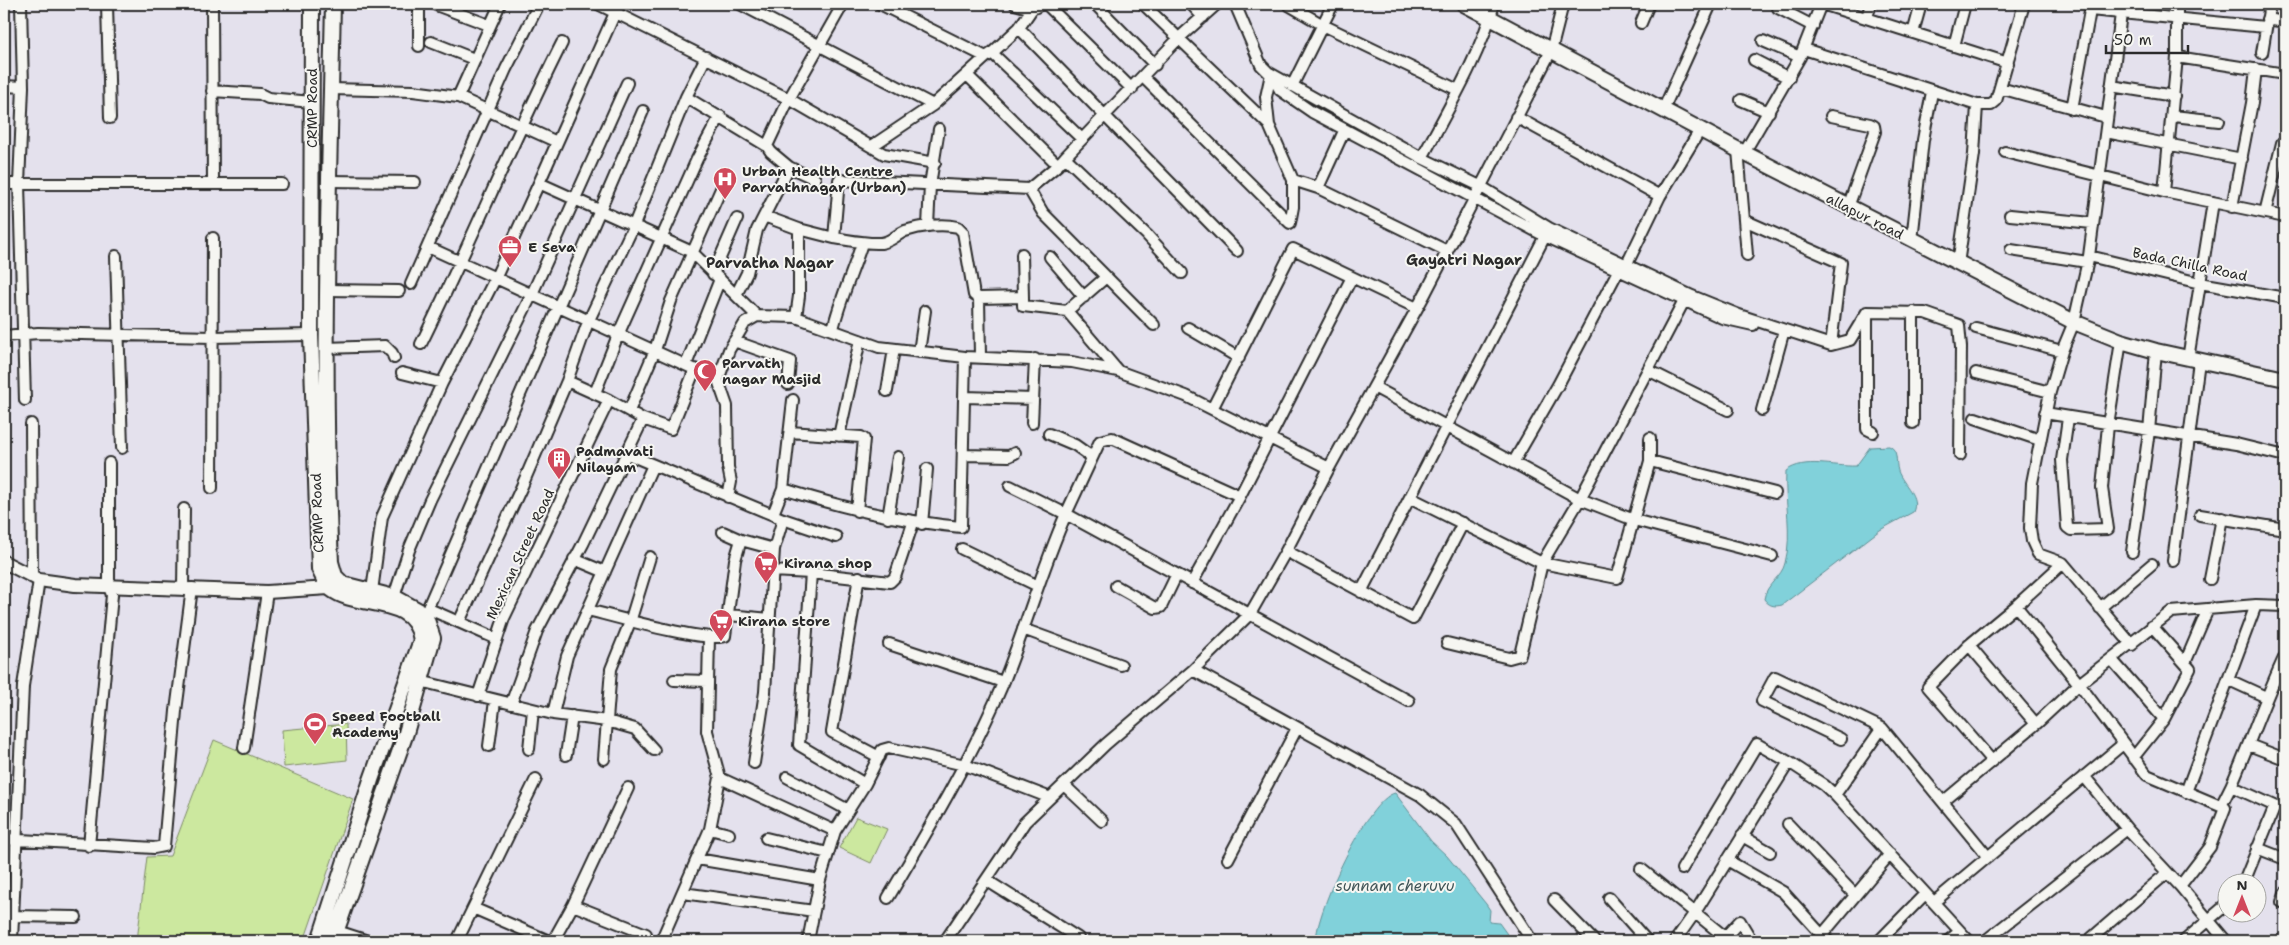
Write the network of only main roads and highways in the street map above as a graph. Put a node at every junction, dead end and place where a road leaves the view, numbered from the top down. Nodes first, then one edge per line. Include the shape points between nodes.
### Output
1 (312, 4) edge
2 (333, 4) edge
3 (1464, 4) edge
4 (2285, 379) edge
5 (335, 936) edge
6 (318, 941) edge

1 - 6 main road, CRMP Road via 311,335 319,569 329,588 344,596 390,606 413,619 420,630 421,640
2 - 5 main road, CRMP Road via 326,290 331,562 343,584 394,597 427,612 433,638 406,733
3 - 4 main road, allapur road via 1741,152 2074,322 2121,342

